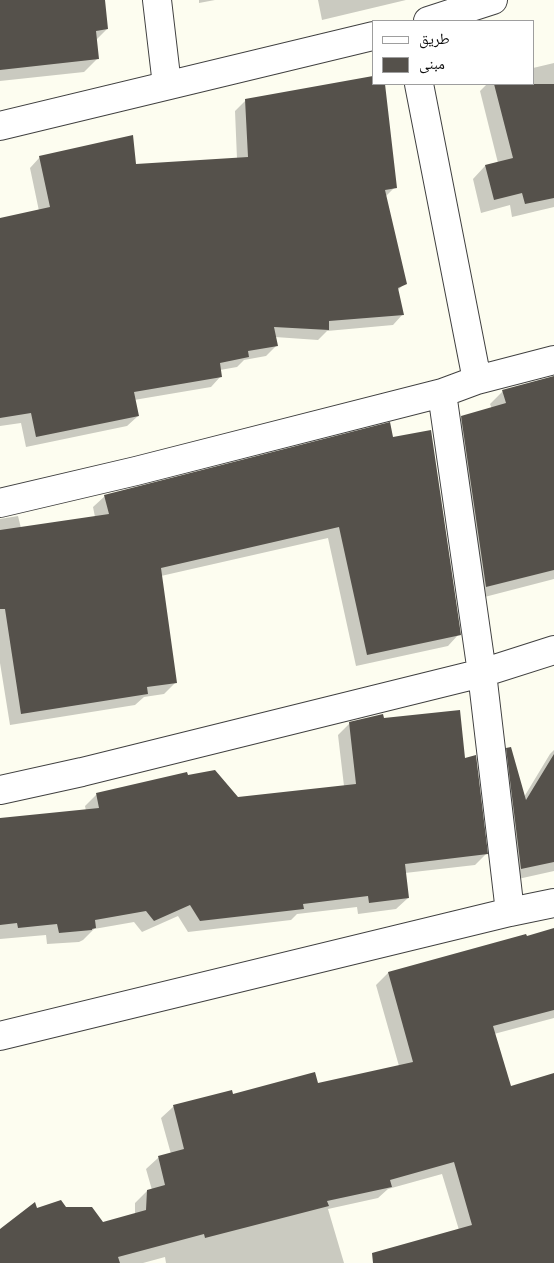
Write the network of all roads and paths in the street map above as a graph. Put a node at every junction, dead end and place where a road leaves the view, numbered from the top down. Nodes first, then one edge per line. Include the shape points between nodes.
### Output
1 (156, 0) edge
2 (493, 0) edge
3 (431, 20) edge
4 (372, 36) edge
5 (167, 85) junction
6 (419, 85) edge
7 (0, 126) edge
8 (554, 360) edge
9 (477, 380) junction
10 (442, 393) junction
11 (0, 503) edge
12 (554, 650) edge
13 (482, 673) junction
14 (0, 790) edge
15 (554, 903) edge
16 (510, 912) junction
17 (0, 1036) edge

1 - 5 street
2 - 3 street
4 - 5 street
5 - 7 street
6 - 9 street
8 - 9 street
9 - 10 street
10 - 11 street
10 - 13 street
12 - 13 street
13 - 14 street
13 - 16 street
15 - 16 street
16 - 17 street

